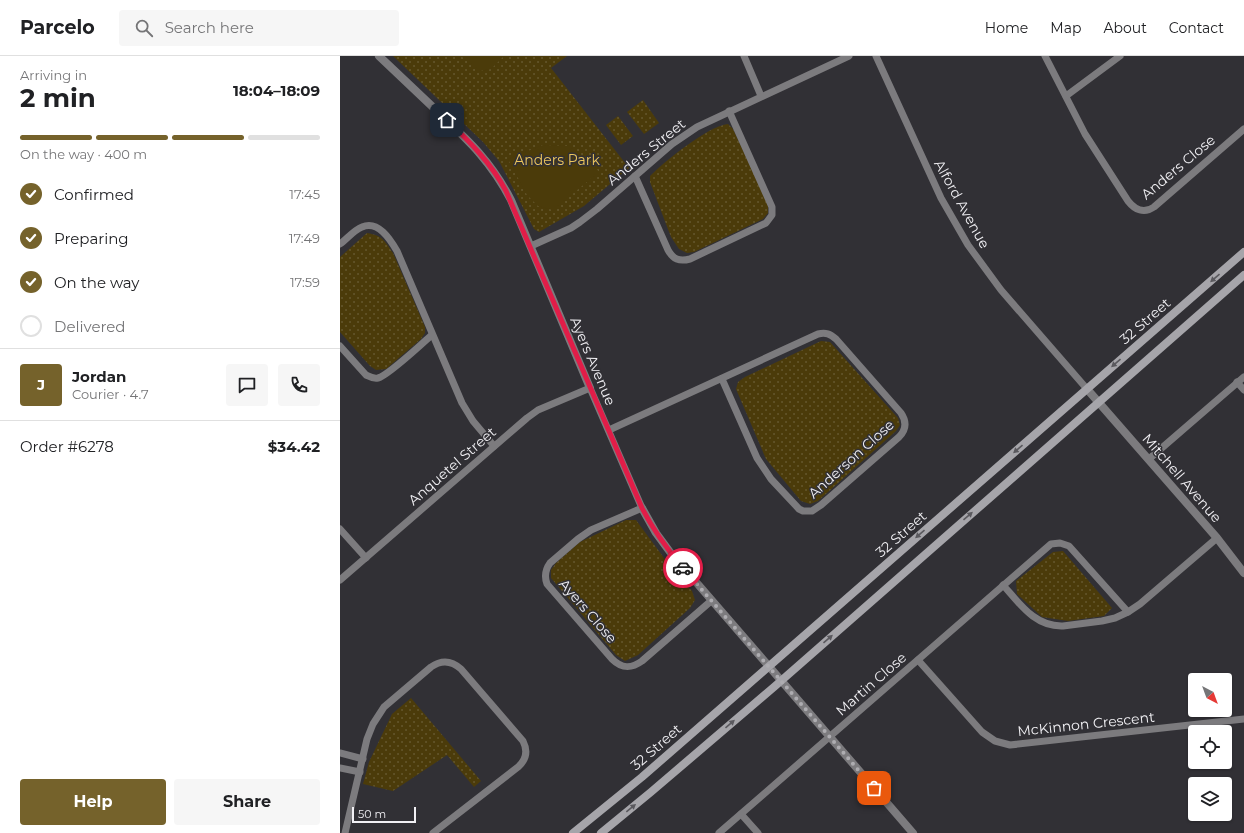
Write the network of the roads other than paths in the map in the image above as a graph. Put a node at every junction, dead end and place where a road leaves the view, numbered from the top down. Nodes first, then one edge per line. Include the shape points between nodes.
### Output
1 (379, 56) edge
2 (744, 56) edge
3 (849, 56) edge
4 (876, 56) edge
5 (1045, 56) edge
6 (1120, 56) edge
7 (761, 96) junction
8 (1066, 96) junction
9 (729, 112) junction
10 (1244, 129) edge
11 (635, 176) junction
12 (340, 244) edge
13 (530, 246) junction
14 (1244, 252) edge
15 (1244, 275) edge
16 (432, 335) junction
17 (340, 346) edge
18 (1244, 377) edge
19 (722, 379) junction
20 (1237, 382) junction
21 (590, 388) junction
22 (1087, 389) junction
23 (1244, 390) edge
24 (1099, 402) junction
25 (609, 430) junction
26 (494, 446) junction
27 (1149, 459) junction
28 (642, 508) junction
29 (340, 529) edge
30 (1217, 538) junction
31 (366, 558) junction
32 (1244, 573) edge
33 (340, 580) edge
34 (1003, 585) junction
35 (711, 601) junction
36 (1128, 612) junction
37 (918, 660) junction
38 (768, 666) junction
39 (780, 680) junction
40 (1244, 719) edge
41 (830, 737) junction
42 (340, 753) edge
43 (363, 759) junction
44 (340, 768) edge
45 (360, 772) junction
46 (741, 814) junction
47 (345, 833) edge
48 (433, 833) edge
49 (573, 833) edge
50 (601, 833) edge
51 (718, 833) edge
52 (758, 833) edge
53 (914, 833) edge

1 - 13 street, Ayers Avenue via 470,142 487,162 506,191
2 - 7 street
3 - 7 street, Anders Street
4 - 22 street, Alford Avenue via 942,198 968,245 1001,290
5 - 8 street, Anders Close
6 - 8 street
7 - 9 street, Anders Street
8 - 10 street, Anders Close via 1085,134 1128,201 1142,211 1154,207
9 - 11 street, Anders Street via 688,132
9 - 11 street via 772,207 772,215 766,223 690,259 680,261 668,250
11 - 13 street, Anders Street via 580,222
12 - 16 street via 362,227 373,225 382,231 397,251
13 - 21 street, Ayers Avenue
14 -> 22 main road, 32 Street
15 - 24 main road
16 - 17 street via 379,378 366,375
16 - 26 street via 462,404
18 - 20 street
19 - 19 street, Anderson Close via 762,466 793,504 803,511 812,511 821,505 899,437 905,427 901,413 836,339 825,333
19 - 25 street, Anderson Close
20 - 23 street
20 - 27 street
21 - 25 street, Ayers Avenue
21 - 26 street, Anquetel Street via 533,414
22 - 24 street, Alford Avenue
22 -> 38 main road, 32 Street
24 - 27 street, Mitchell Avenue
39 -> 24 main road
25 - 28 street, Ayers Avenue
26 - 31 street, Anquetel Street
27 - 30 street, Mitchell Avenue
28 - 35 street, Ayers Avenue via 670,552
28 - 35 street, Ayers Close via 597,527 578,539 550,562 545,576 548,584 612,659 622,667 636,665 642,661
29 - 31 street
30 - 32 street, Mitchell Avenue
30 - 36 street
31 - 33 street, Anquetel Street
34 - 36 street via 1027,612 1050,625 1102,621
34 - 36 street, Martin Close via 1045,548 1060,542 1073,550
34 - 37 street, Martin Close
35 - 38 street, Ayers Avenue
37 - 40 street, McKinnon Crescent via 982,732 995,741 1010,745
37 - 41 street, Martin Close
38 - 39 street, Ayers Avenue
38 - 49 main road, 32 Street via 642,777
39 - 41 street, Ayers Avenue
50 -> 39 main road
41 - 46 street, Martin Close
41 - 53 street, Ayers Avenue
42 - 43 street
43 - 45 street
43 - 48 street via 373,724 391,701 436,663 451,662 461,669 523,741 526,757 518,767
44 - 45 street
45 - 47 street
46 - 51 street, Martin Close
46 - 52 street

